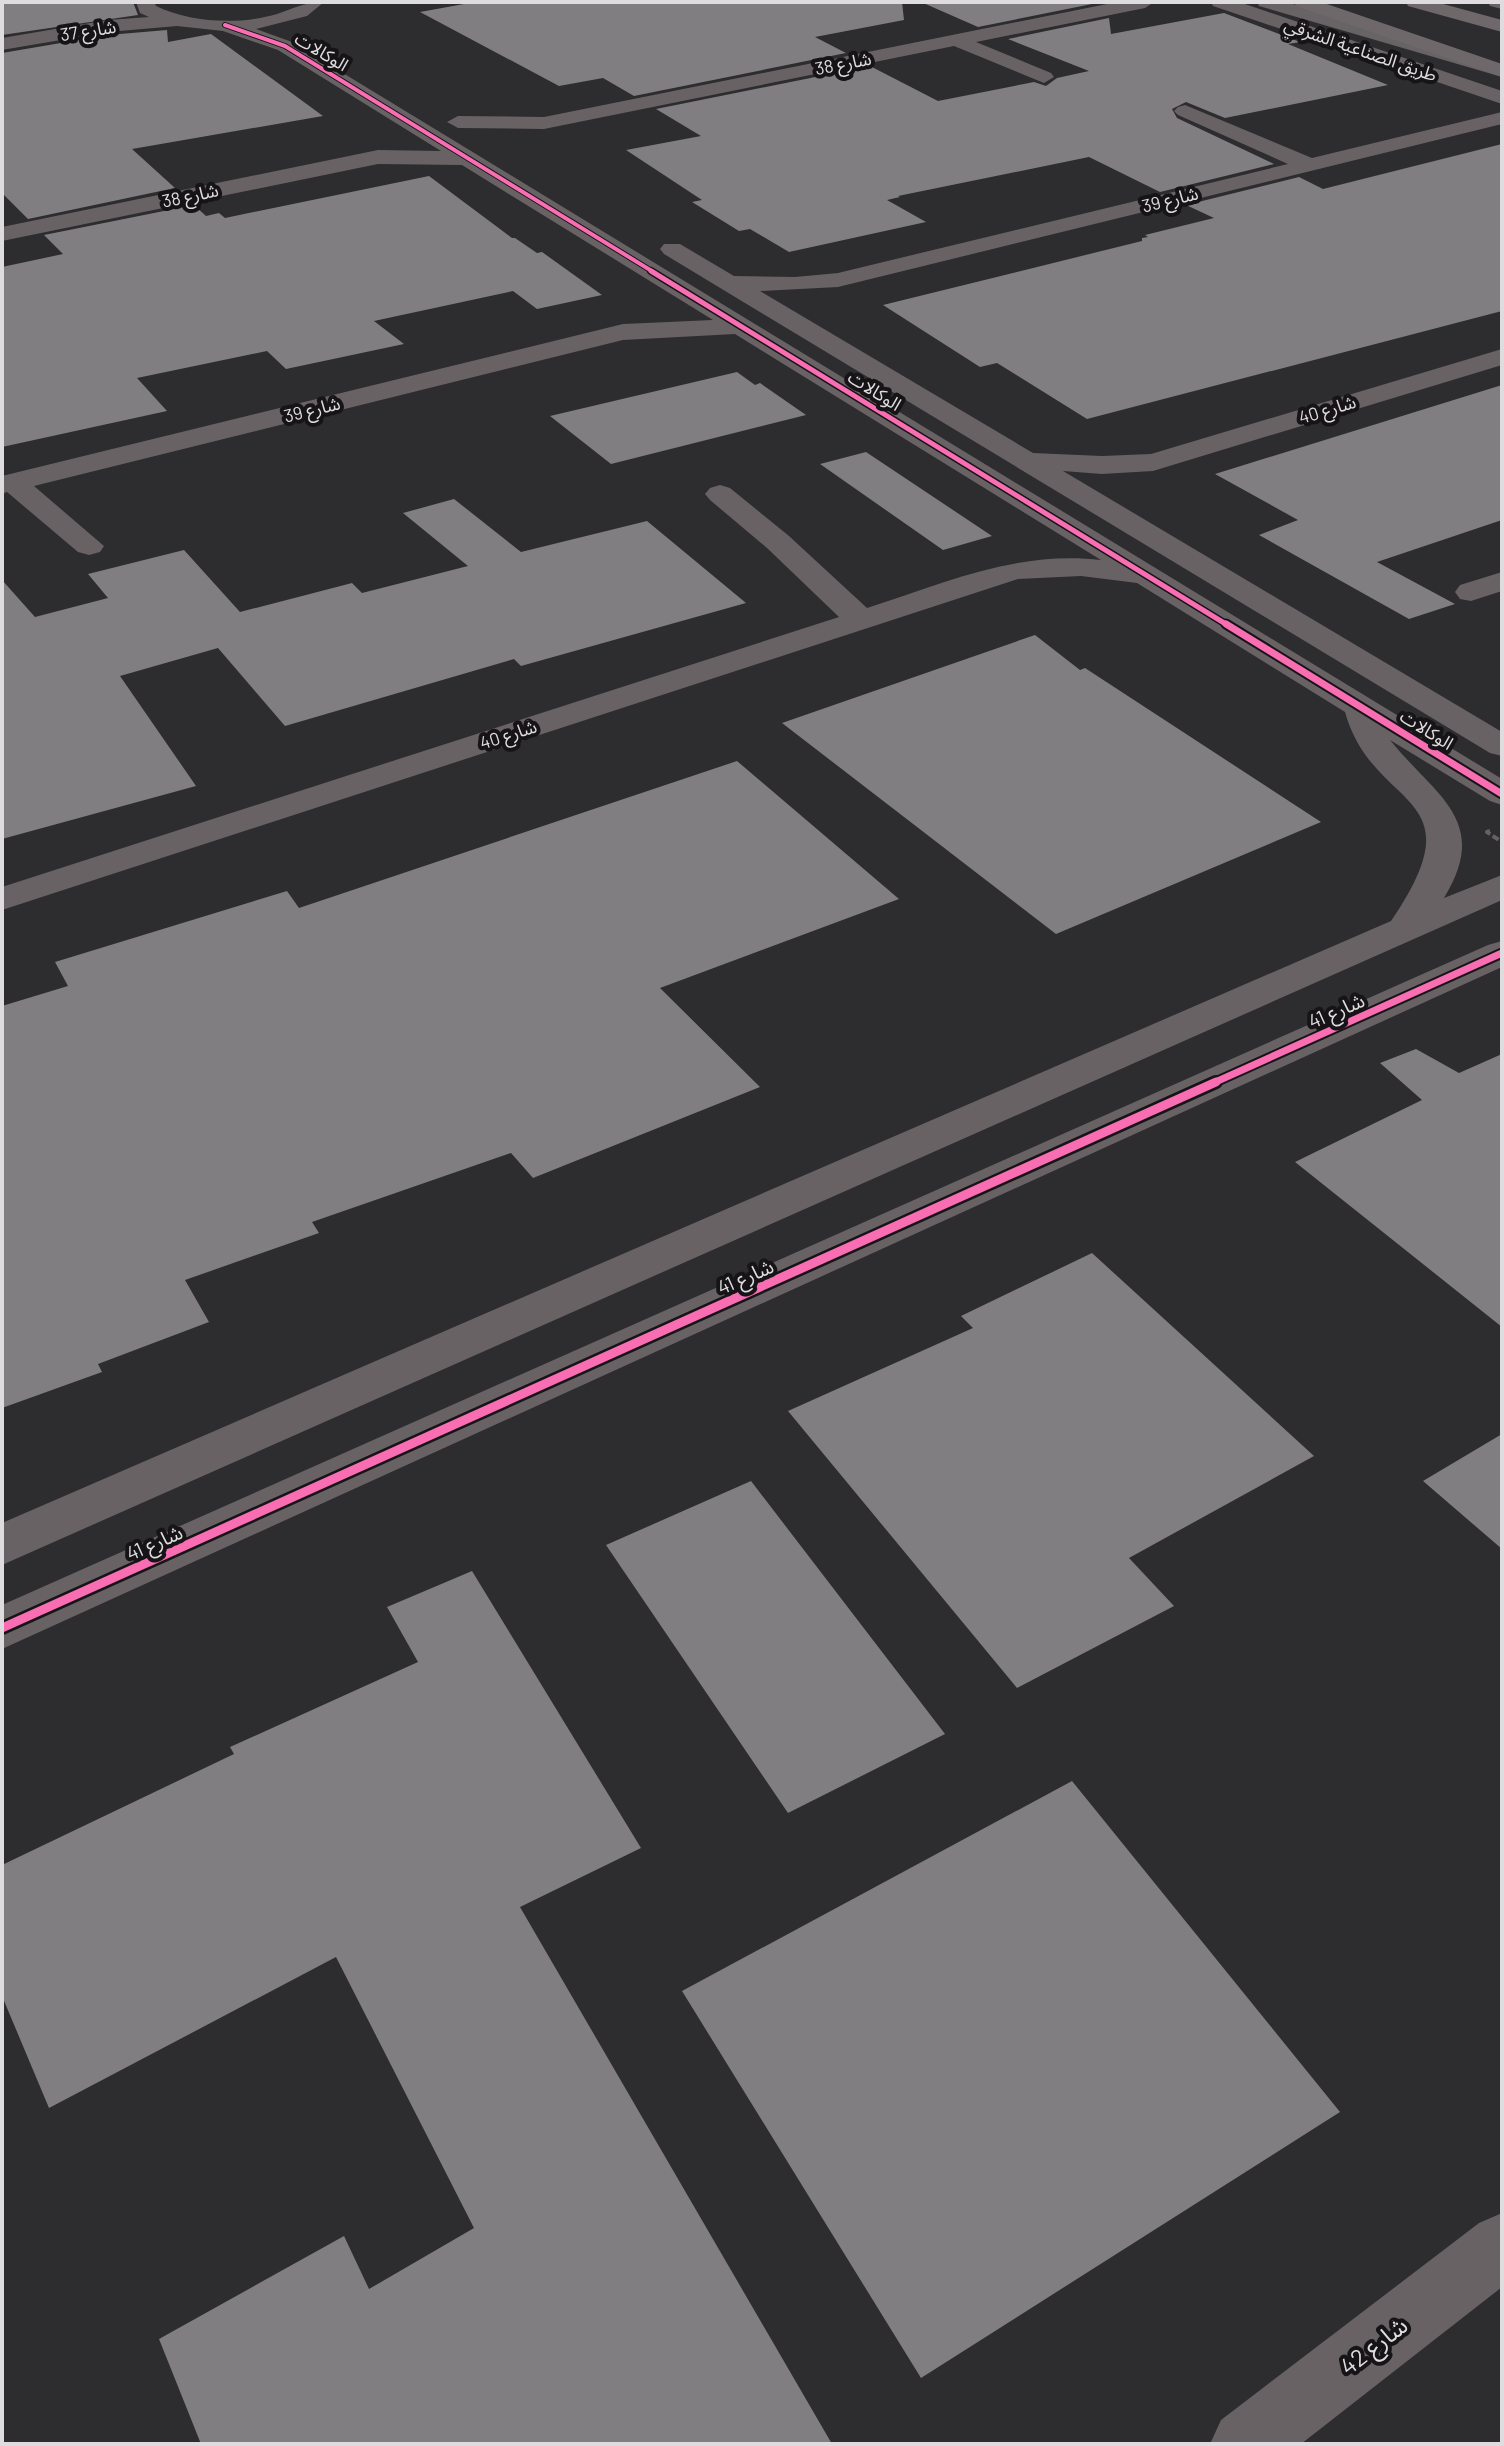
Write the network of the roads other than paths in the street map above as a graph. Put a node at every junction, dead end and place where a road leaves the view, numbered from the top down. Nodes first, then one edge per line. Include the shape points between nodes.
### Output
1 (134, 2) edge
2 (145, 2) edge
3 (1143, 2) edge
4 (1220, 2) edge
5 (1266, 2) edge
6 (1303, 2) edge
7 (1355, 2) edge
8 (1415, 2) edge
9 (307, 7) edge
10 (174, 21) junction
11 (225, 25) junction
12 (1502, 26) edge
13 (2, 33) edge
14 (955, 40) junction
15 (2, 44) edge
16 (1502, 45) edge
17 (1502, 71) edge
18 (1044, 77) dead end
19 (1502, 98) edge
20 (1185, 111) dead end
21 (1502, 118) edge
22 (458, 122) junction
23 (544, 123) junction
24 (417, 127) junction
25 (505, 145) joint
26 (378, 157) junction
27 (468, 159) junction
28 (1310, 165) junction
29 (2, 234) edge
30 (646, 234) dead end
31 (838, 280) junction
32 (729, 283) junction
33 (683, 291) junction
34 (795, 322) junction
35 (739, 326) junction
36 (623, 332) junction
37 (1502, 357) edge
38 (1024, 460) junction
39 (1153, 462) junction
40 (7, 484) edge
41 (720, 494) dead end
42 (1116, 514) junction
43 (1050, 516) junction
44 (89, 546) dead end
45 (1015, 570) junction
46 (1149, 577) junction
47 (1502, 581) edge
48 (1471, 592) dead end
49 (859, 618) junction
50 (1359, 707) junction
51 (1497, 742) edge
52 (1502, 794) edge
53 (1502, 886) edge
54 (2, 899) edge
55 (1405, 928) junction
56 (1502, 954) edge
57 (2, 1545) edge
58 (2, 1628) edge
59 (1502, 2246) edge
60 (1245, 2444) edge

1 - 13 street, شارع 37 via 75,20
2 - 10 street via 157,16
3 - 14 street, شارع 38
4 - 19 street, طريق الصناعية الشرقي
5 - 17 main road, طريق الصناعية الشرقي
6 - 17 highway
7 - 16 highway
8 - 12 highway
9 - 11 street via 253,23
9 - 22 street, الوكالات via 300,20 310,33
10 - 11 street, شارع 37
10 - 15 street, شارع 37
11 - 24 street, الوكالات via 285,46
14 - 18 street
14 - 23 street, شارع 38
20 - 28 street
21 - 28 street, شارع 39
22 - 23 street, شارع 38
22 - 25 street, الوكالات
23 - 25 street, شارع 38
24 - 26 street, شارع 38 via 405,143
24 - 27 street, الوكالات
26 - 27 street, شارع 38
26 - 29 street, شارع 38
27 - 33 street, الوكالات
28 - 31 street, شارع 39
30 - 32 street, الوكالات
31 - 32 street, شارع 39
31 - 34 street, شارع 39 via 813,295
32 - 34 street, الوكالات
33 - 35 street, الوكالات
33 - 36 street, شارع 39
34 - 38 street, الوكالات
35 - 36 street, شارع 39
35 - 43 street, الوكالات
36 - 40 street, شارع 39
37 - 39 street, شارع 40
38 - 39 street, شارع 40 via 1076,465
38 - 42 street, الوكالات
39 - 42 street, شارع 40 via 1124,486
40 - 44 street
41 - 49 street
42 - 51 street, الوكالات
43 - 45 street, شارع 40 via 1045,545
43 - 46 street, الوكالات
45 - 46 street, شارع 40 via 1081,567
45 - 49 street, شارع 40
46 - 50 street, الوكالات
47 - 48 street
49 - 54 street, شارع 40
50 - 52 street, الوكالات
50 - 55 street via 1362,727 1373,744 1423,793 1443,826 1444,860
53 - 55 street
55 - 57 street
56 - 58 street, شارع 41
59 - 60 street, شارع 42

